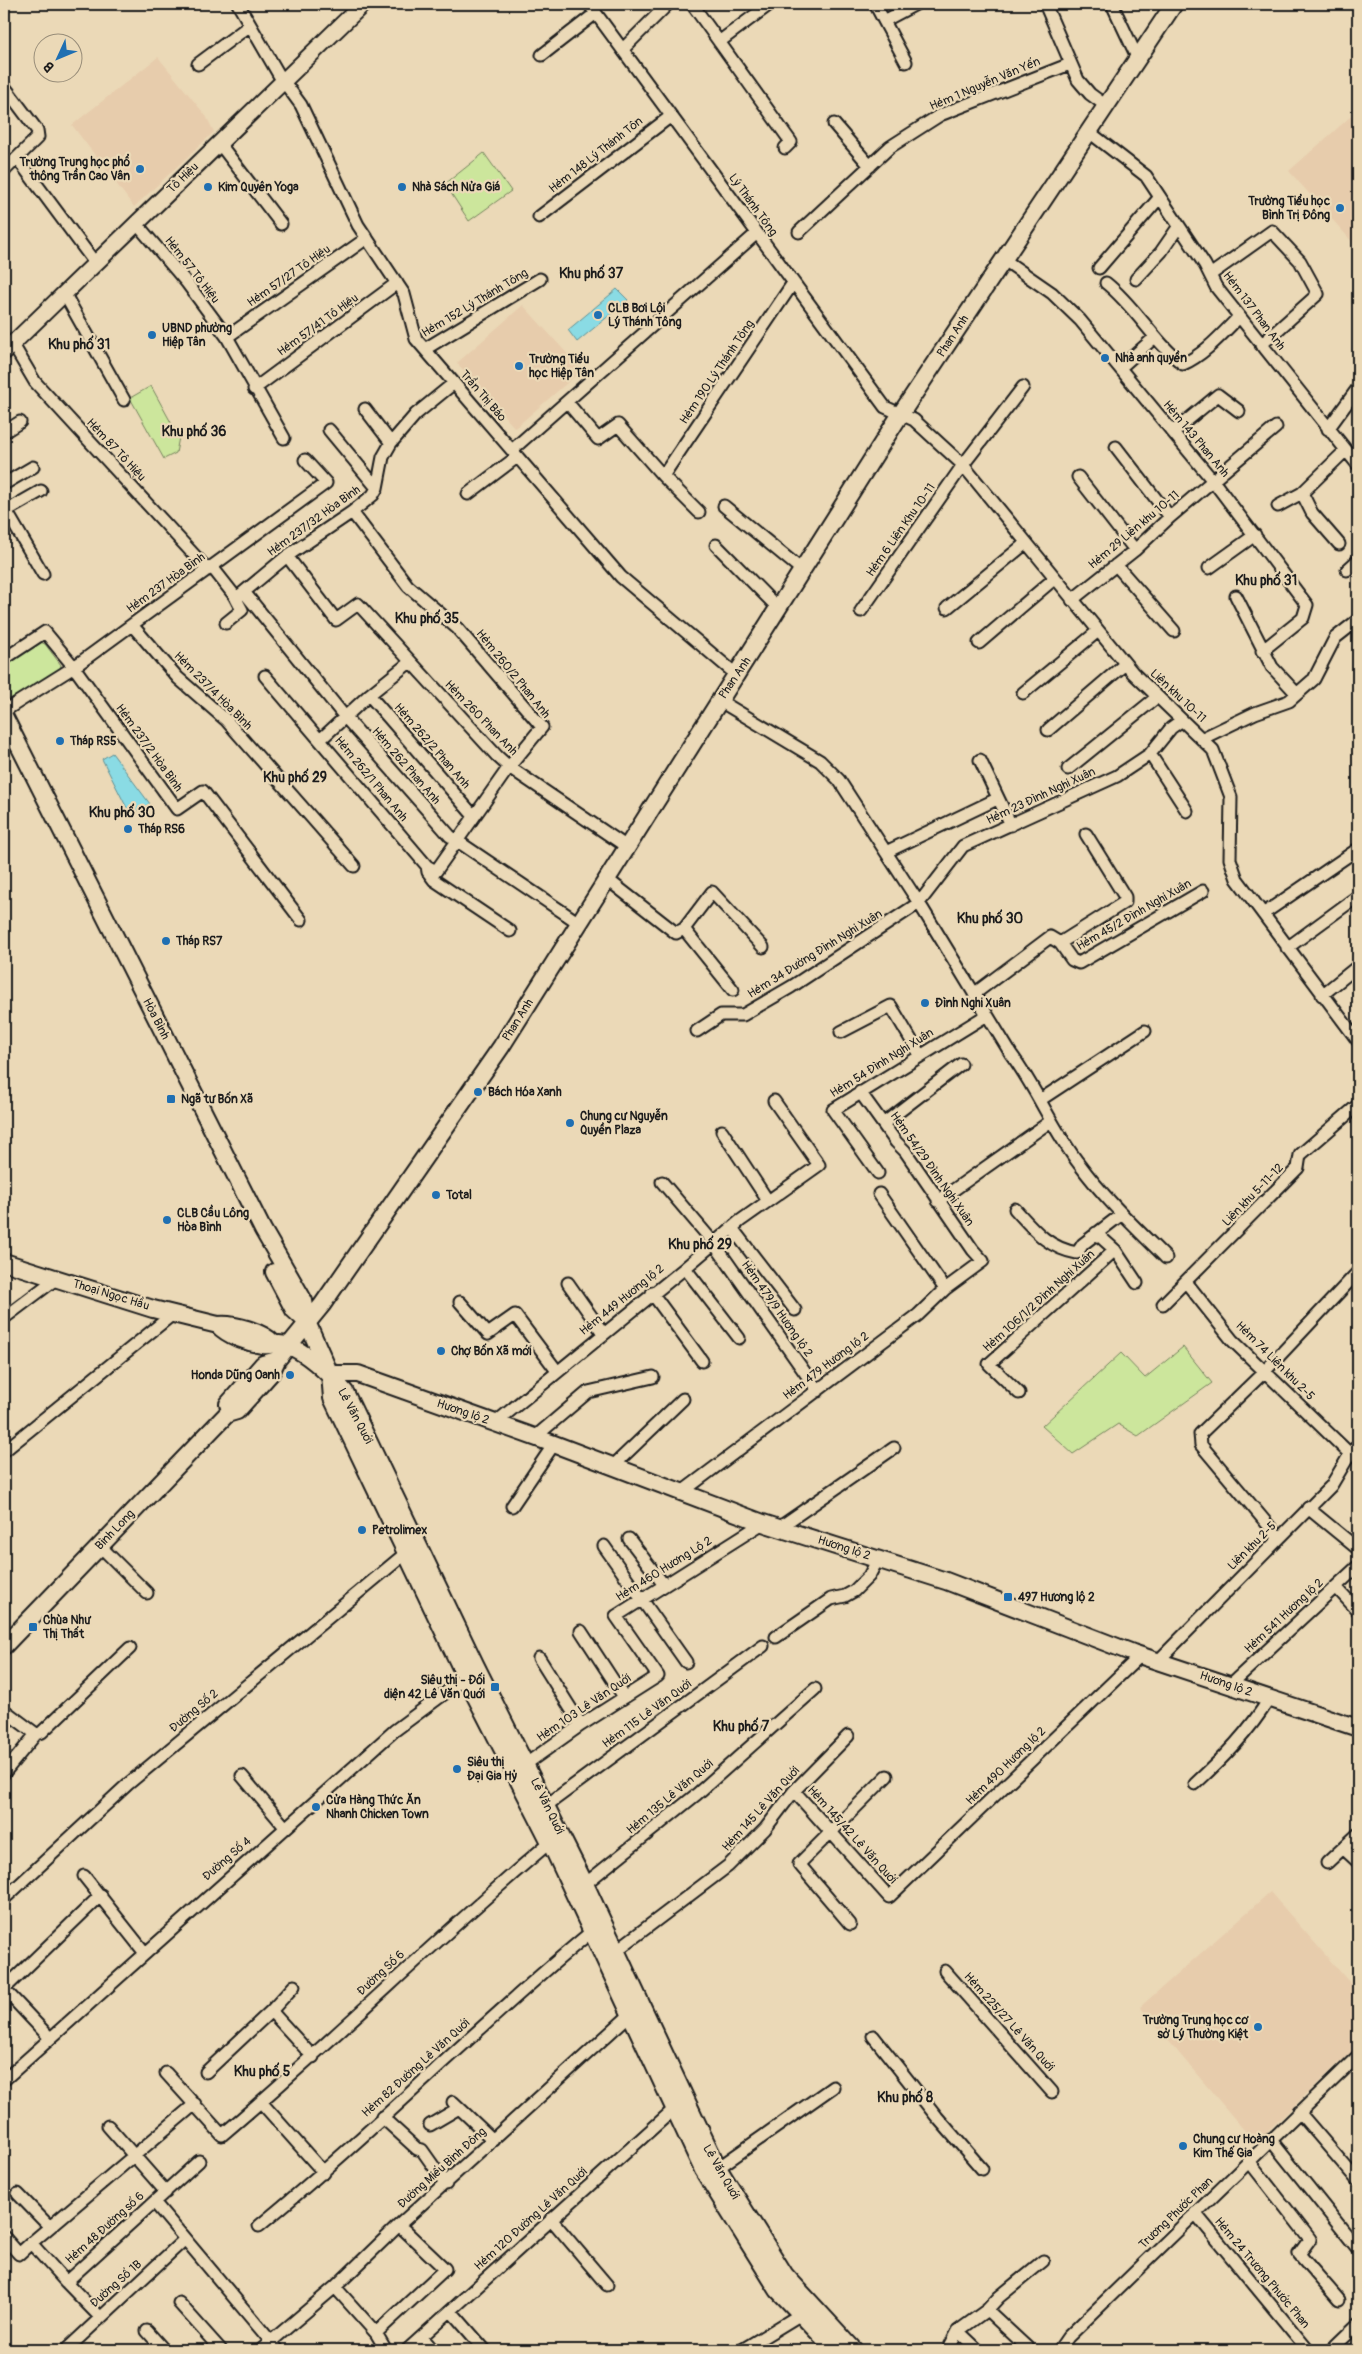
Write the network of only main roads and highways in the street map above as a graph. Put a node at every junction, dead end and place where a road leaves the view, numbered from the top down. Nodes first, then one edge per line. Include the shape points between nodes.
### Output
1 (1174, 4) edge
2 (4, 716) edge
3 (4, 737) edge
4 (130, 979) junction
5 (4, 1262) edge
6 (307, 1322) junction
7 (281, 1344) junction
8 (330, 1374) junction
9 (4, 1646) edge
10 (472, 1673) junction
11 (1358, 1728) edge
12 (555, 1838) junction
13 (635, 2009) junction
14 (835, 2350) edge
15 (854, 2350) edge

1 - 6 main road, Phan Anh via 900,415 501,1047 441,1137
2 - 4 main road, Hòa Bình
3 - 4 main road, Hòa Bình
4 - 6 main road, Hòa Bình via 304,1302
5 - 7 main road, Thoại Ngọc Hầu via 172,1314 218,1326 226,1324
6 - 7 main road, Phan Anh
6 - 8 main road, Hòa Bình
7 - 8 main road, Thoại Ngọc Hầu
7 - 9 main road, Bình Long via 271,1373 237,1411 227,1414
8 - 10 main road, Lê Văn Quới via 345,1392
8 - 10 main road, Lê Văn Quới via 332,1398 406,1553
8 - 11 main road, Hương lộ 2 via 358,1374 764,1523 946,1581 1141,1655
10 - 12 main road, Lê Văn Quới
10 - 12 main road, Lê Văn Quới via 547,1805
12 - 13 main road, Lê Văn Quới via 592,1932
12 - 13 main road, Lê Văn Quới via 585,1884 617,1950
13 - 14 main road, Lê Văn Quới via 674,2110 703,2170 778,2290
13 - 15 main road, Lê Văn Quới via 718,2168 785,2275

